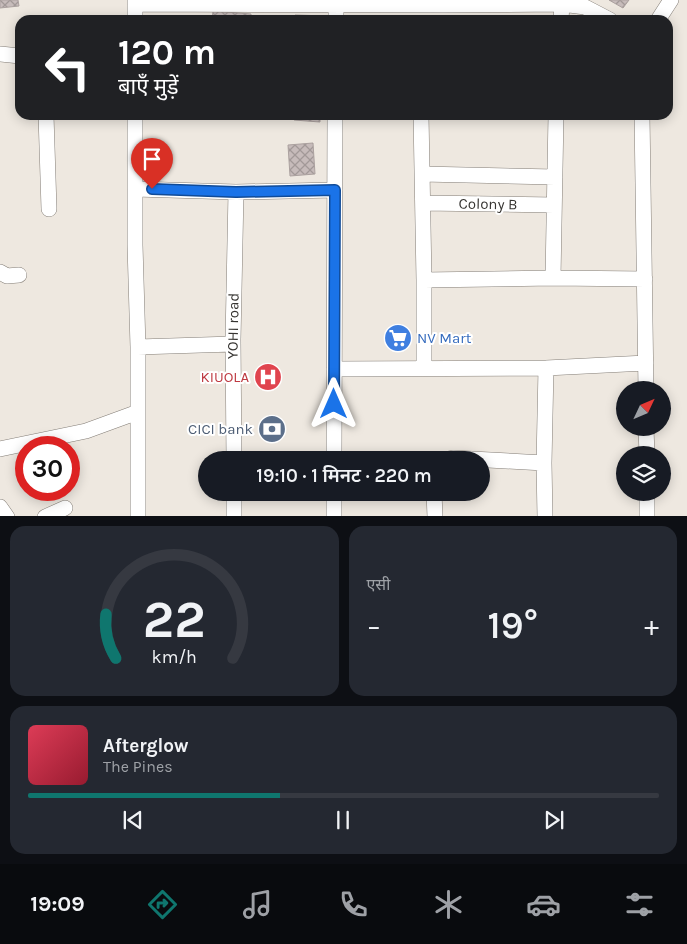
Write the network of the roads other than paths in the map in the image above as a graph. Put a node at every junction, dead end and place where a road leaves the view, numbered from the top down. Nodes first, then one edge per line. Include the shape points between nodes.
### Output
1 (671, 0) edge
2 (135, 2) edge
3 (217, 2) edge
4 (484, 2) edge
5 (336, 4) junction
6 (562, 4) junction
7 (135, 15) edge
8 (336, 15) edge
9 (561, 15) edge
10 (600, 15) edge
11 (661, 15) edge
12 (0, 54) edge
13 (15, 56) edge
14 (46, 120) edge
15 (135, 120) edge
16 (335, 120) edge
17 (421, 120) edge
18 (556, 120) edge
19 (642, 120) edge
20 (422, 174) junction
21 (555, 178) junction
22 (135, 189) junction
23 (335, 190) junction
24 (236, 192) junction
25 (423, 204) junction
26 (554, 205) junction
27 (49, 209) dead end
28 (0, 272) edge
29 (19, 276) dead end
30 (553, 278) junction
31 (645, 279) junction
32 (424, 280) junction
33 (232, 344) junction
34 (138, 347) junction
35 (646, 363) junction
36 (424, 368) junction
37 (546, 368) junction
38 (334, 369) junction
39 (646, 381) edge
40 (138, 412) junction
41 (0, 449) edge
42 (234, 451) edge
43 (334, 451) edge
44 (490, 460) edge
45 (544, 463) junction
46 (234, 501) edge
47 (334, 501) edge
48 (434, 501) edge
49 (647, 501) edge
50 (0, 507) edge
51 (65, 508) dead end
52 (7, 516) edge
53 (45, 516) edge
54 (138, 516) edge
55 (234, 516) edge
56 (334, 516) edge
57 (435, 516) edge
58 (545, 516) edge
59 (647, 516) edge

1 - 11 street
2 - 3 street
2 - 7 street
3 - 5 street
4 - 5 street
4 - 6 street
5 - 8 street
6 - 9 street
6 - 10 street via 585,7
12 - 13 street
14 - 27 street
15 - 22 street
16 - 23 street
17 - 20 street
18 - 21 street
19 - 31 street
20 - 21 street
20 - 25 street
21 - 26 street
22 - 24 street
22 - 34 street
23 - 24 street
23 - 38 street
24 - 33 street, YOHI road
25 - 26 street, Colony B
25 - 32 street
26 - 30 street
28 - 29 street
30 - 31 street
30 - 32 street
31 - 35 street
32 - 36 street
33 - 34 street
33 - 42 street, YOHI road
34 - 40 street
35 - 37 street
35 - 39 street
36 - 37 street
36 - 38 street
37 - 45 street
38 - 43 street
40 - 41 street via 86,431
40 - 54 street
44 - 45 street
45 - 58 street
46 - 55 street
47 - 56 street
48 - 57 street
49 - 59 street
50 - 52 street
51 - 53 street

